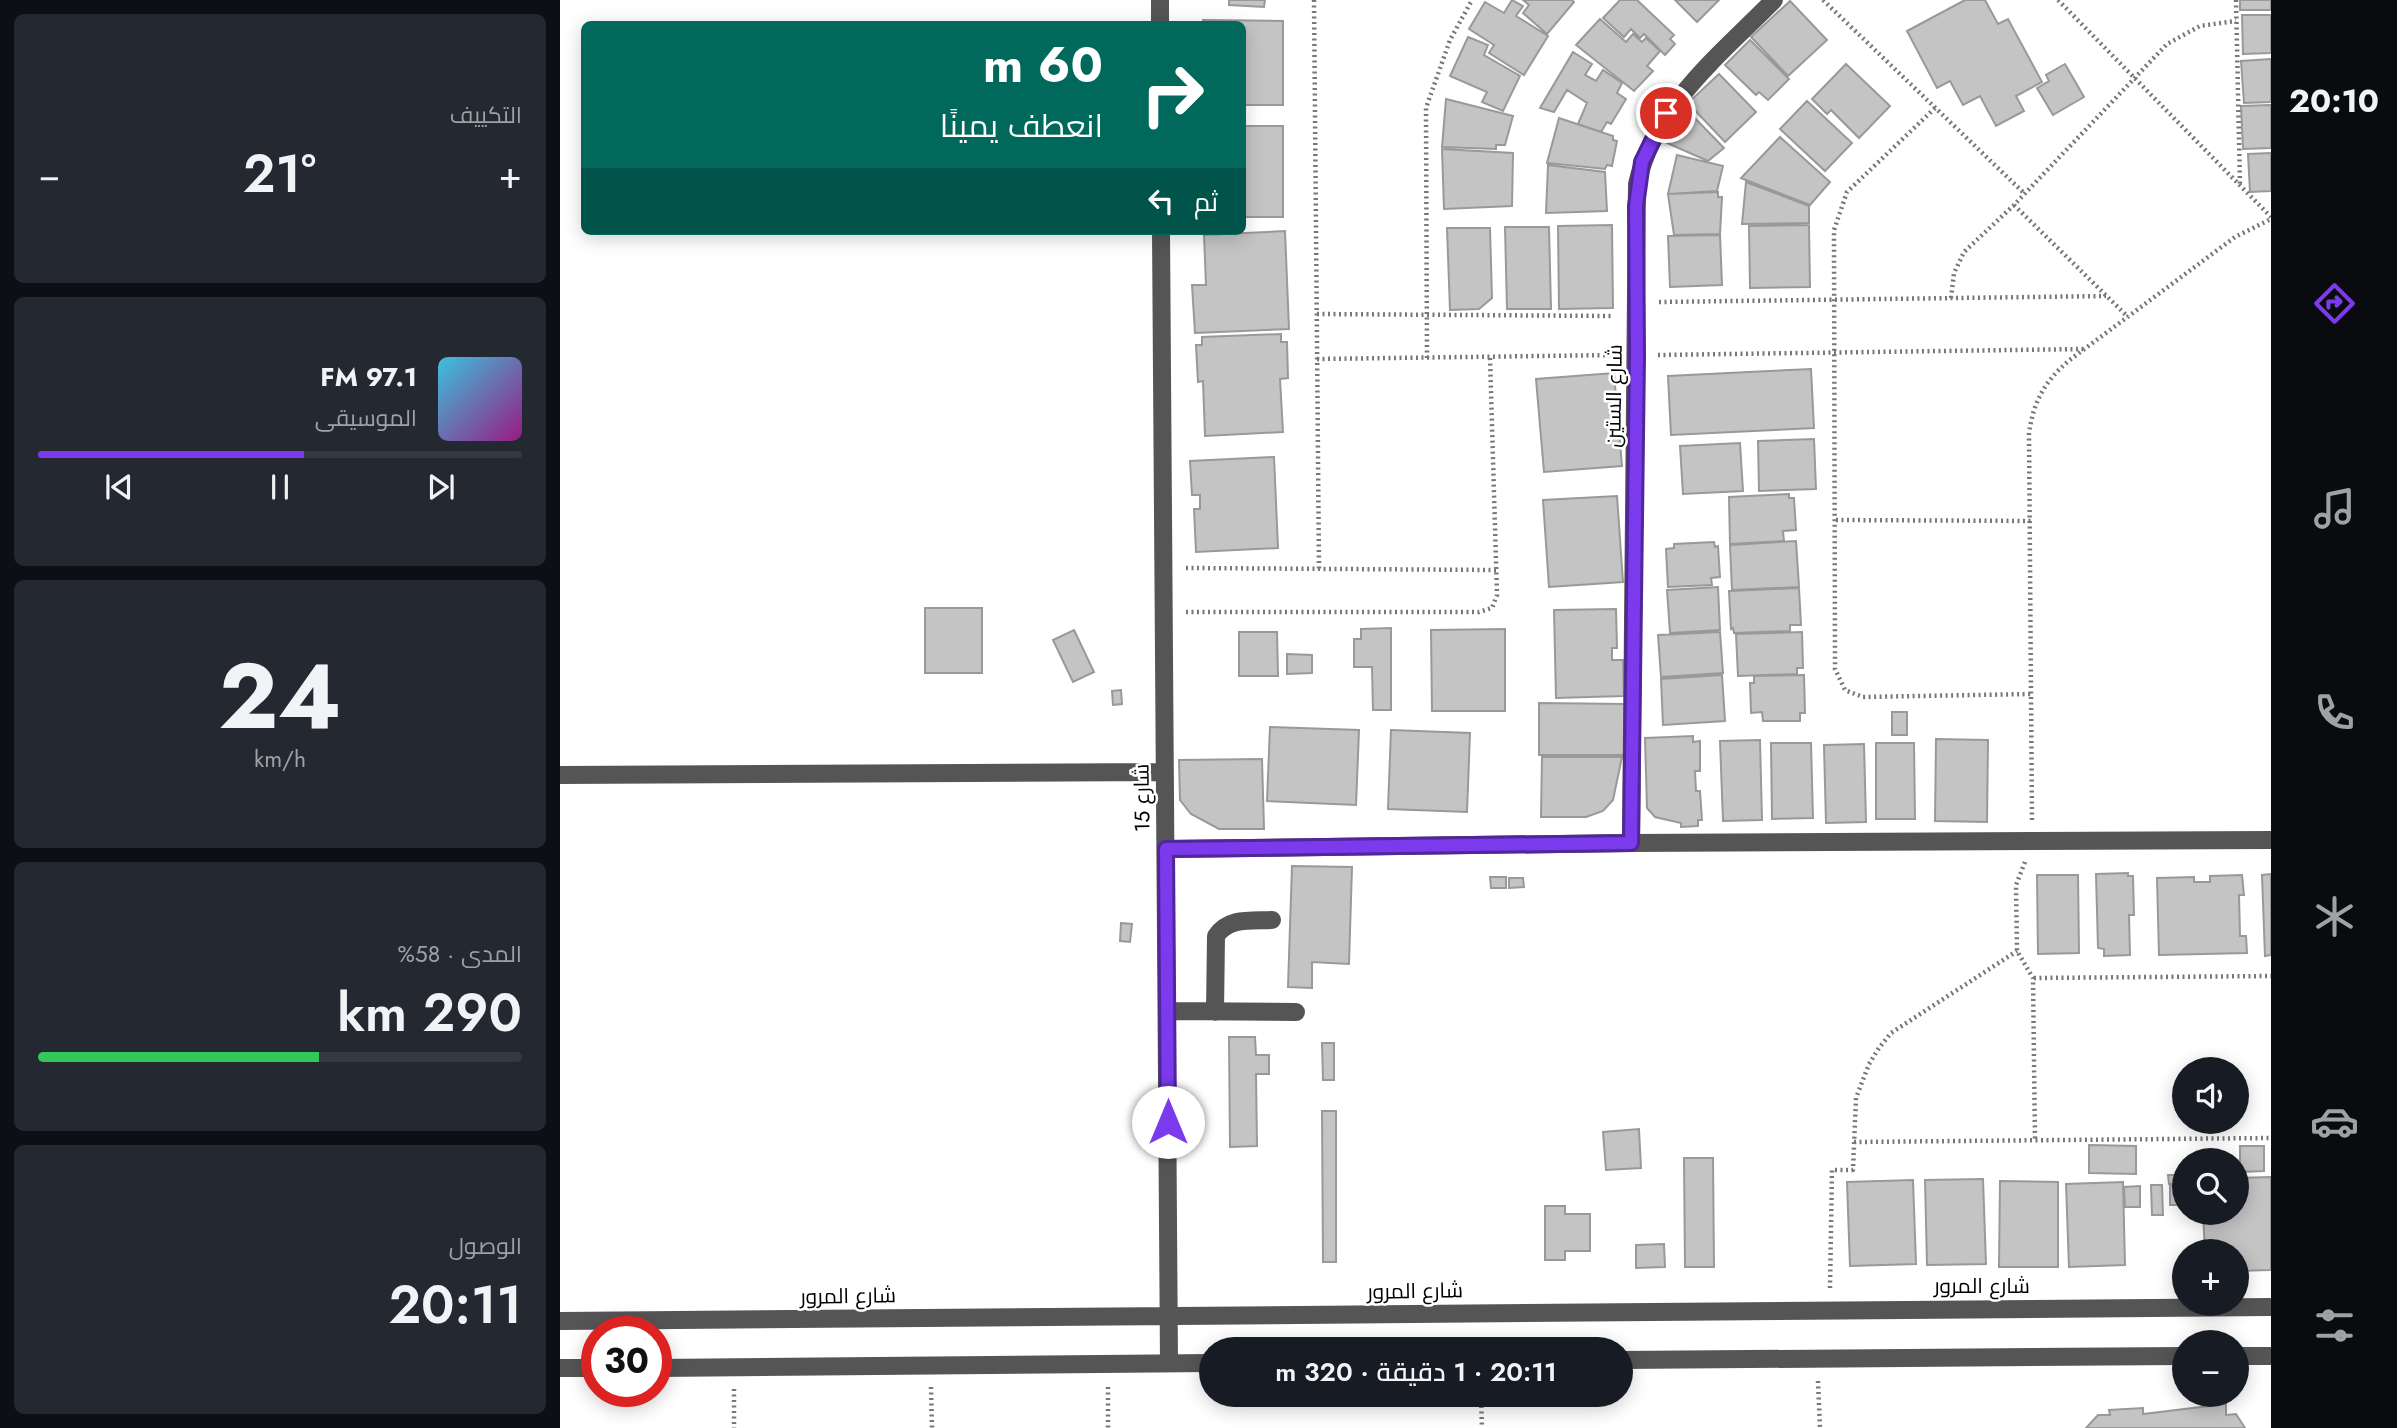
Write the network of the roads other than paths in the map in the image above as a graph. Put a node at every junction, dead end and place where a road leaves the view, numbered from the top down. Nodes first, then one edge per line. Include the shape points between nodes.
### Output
1 (1160, 0) edge
2 (1774, 0) edge
3 (1160, 21) edge
4 (1161, 235) edge
5 (1164, 772) junction
6 (560, 775) edge
7 (2271, 840) edge
8 (1631, 843) junction
9 (1166, 849) junction
10 (1272, 920) dead end
11 (1167, 1011) junction
12 (1215, 1012) junction
13 (1296, 1012) dead end
14 (2271, 1307) edge
15 (1169, 1315) junction
16 (560, 1321) edge
17 (2172, 1356) edge
18 (2249, 1356) edge
19 (2271, 1356) edge
20 (1633, 1360) edge
21 (1170, 1363) junction
22 (1199, 1363) edge
23 (560, 1368) edge
24 (581, 1368) edge
25 (672, 1368) edge

1 - 3 street
2 - 8 street, شارع الستين via 1684,92 1652,136 1636,195
4 - 5 street, شارع 15
5 - 6 street
5 - 9 street, شارع 15
7 - 8 street
8 - 9 street
9 - 11 street, شارع 15
10 - 12 street via 1231,922 1216,936
11 - 12 street
11 - 15 street, شارع 15
12 - 13 street
14 - 15 street, شارع المرور
15 - 16 street, شارع المرور
15 - 21 street, شارع 15
17 - 20 street
18 - 19 street
21 - 22 street
21 - 25 street
23 - 24 street

